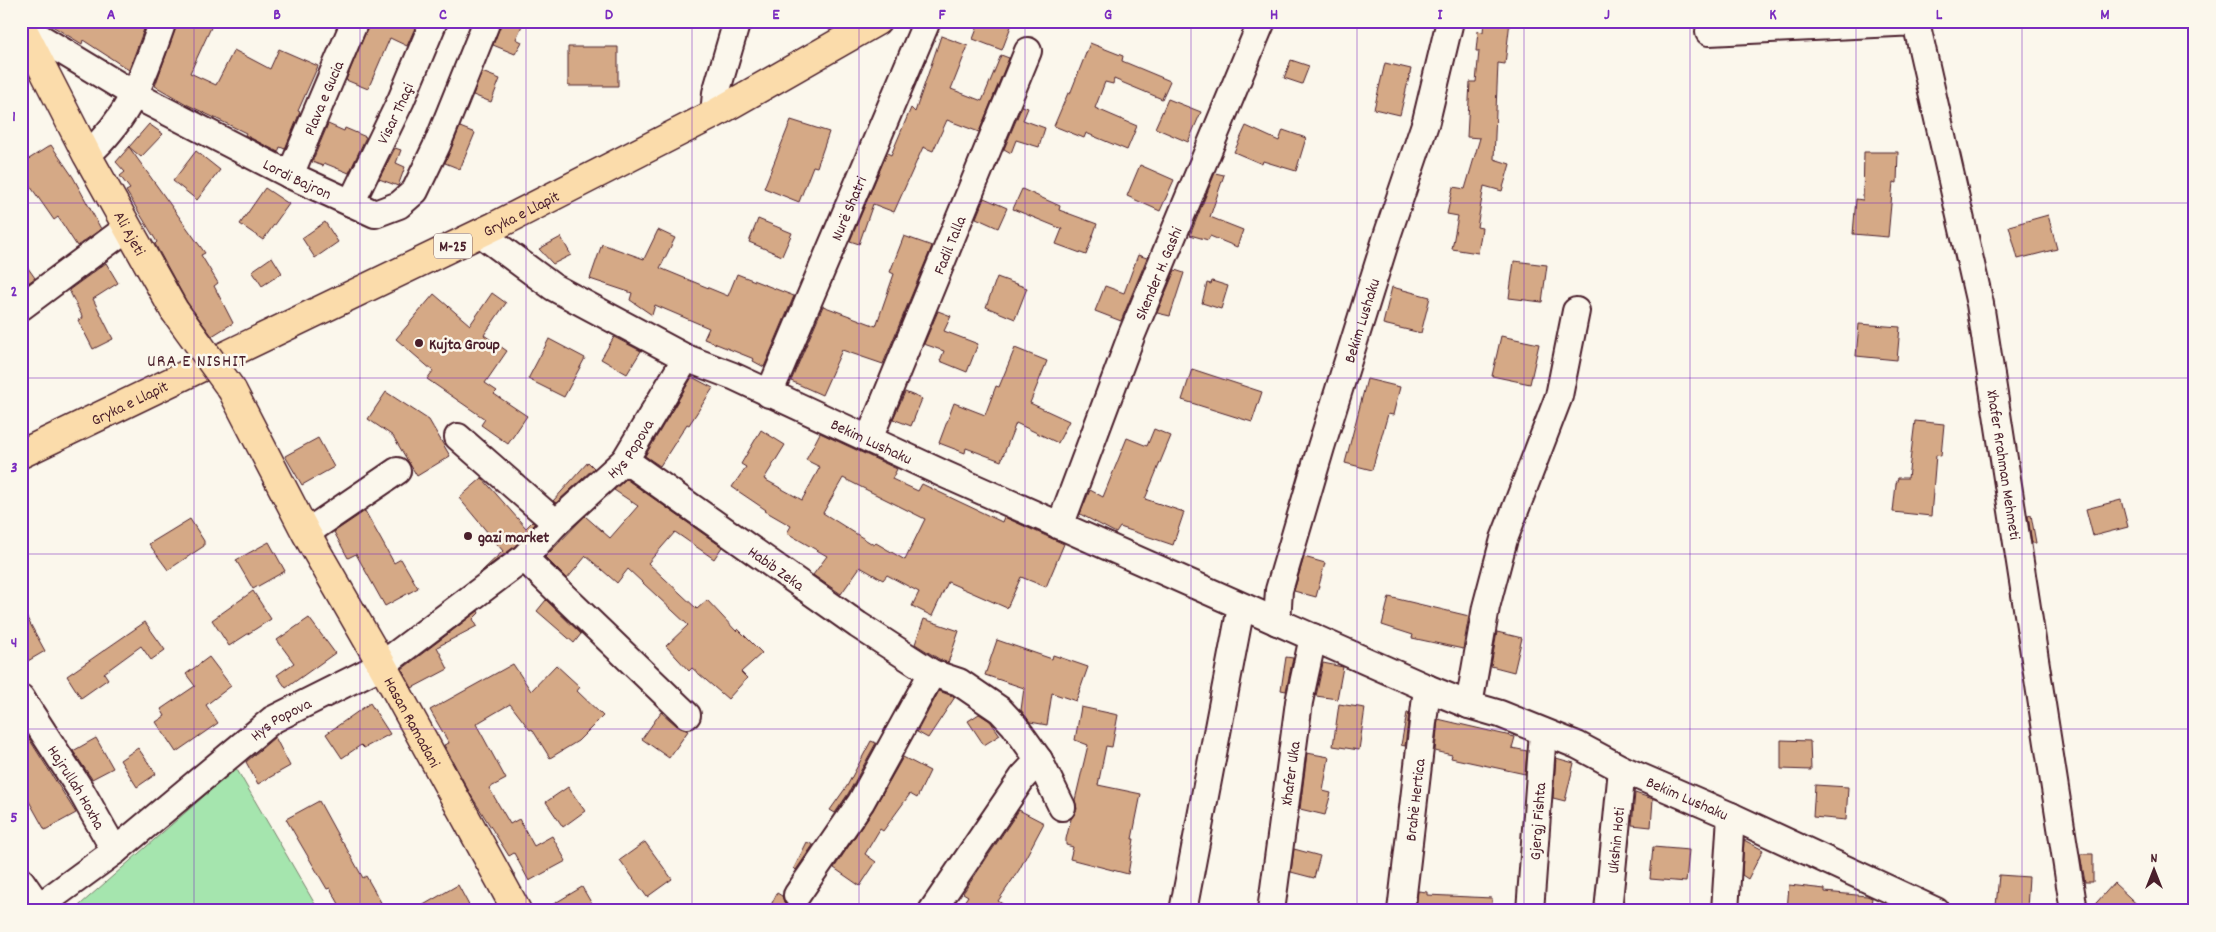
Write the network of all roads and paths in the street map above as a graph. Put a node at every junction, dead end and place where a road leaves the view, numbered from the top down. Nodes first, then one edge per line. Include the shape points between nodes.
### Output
1 (163, 21) edge
2 (355, 21) edge
3 (434, 21) edge
4 (488, 21) edge
5 (737, 21) edge
6 (877, 21) edge
7 (927, 21) edge
8 (1262, 21) edge
9 (1450, 21) edge
10 (1916, 22) edge
11 (21, 26) edge
12 (1709, 32) dead end
13 (1028, 51) dead end
14 (135, 95) junction
15 (714, 114) junction
16 (87, 155) junction
17 (290, 175) junction
18 (351, 203) junction
19 (127, 228) junction
20 (480, 232) junction
21 (21, 307) edge
22 (1576, 311) dead end
23 (686, 358) junction
24 (232, 390) joint
25 (769, 394) junction
26 (458, 437) dead end
27 (869, 439) junction
28 (21, 454) edge
29 (626, 460) junction
30 (397, 471) dead end
31 (556, 523) junction
32 (1060, 526) junction
33 (306, 533) junction
34 (524, 558) junction
35 (1241, 606) junction
36 (1277, 622) junction
37 (1313, 637) junction
38 (382, 665) junction
39 (932, 673) junction
40 (1427, 688) junction
41 (21, 698) edge
42 (1469, 705) junction
43 (687, 715) dead end
44 (1543, 732) junction
45 (1038, 760) junction
46 (1622, 769) junction
47 (1062, 807) dead end
48 (1731, 816) junction
49 (115, 851) junction
50 (21, 881) edge
51 (797, 895) dead end
52 (1904, 904) edge
53 (45, 907) edge
54 (517, 911) edge
55 (932, 911) edge
56 (1183, 911) edge
57 (1272, 911) edge
58 (1401, 911) edge
59 (1530, 911) edge
60 (1608, 911) edge
61 (1726, 911) edge
62 (1936, 911) edge
63 (2074, 911) edge

1 - 14 street
2 - 17 street, Plava e Gucia
3 - 18 street, Visar Thaçi via 401,100
4 - 18 street, Lordi Bajron via 415,191 399,205 375,214
5 - 15 street via 716,93
6 - 15 main road, Gryka e Llapit / M-25
7 - 25 street, Nurë Shatri
8 - 32 street, Skender H. Gashi via 1132,334
9 - 36 street, Bekim Lushaku via 1426,121 1388,233 1279,590
10 - 12 street
10 - 63 street, Xhafer Rrahman Mehmeti via 1980,304
11 - 14 street, Lordi Bajron
11 - 16 main road, Ali Ajeti
13 - 27 street, Fadil Talla
14 - 16 street via 107,137
14 - 17 street, Lordi Bajron
15 - 20 main road, Gryka e Llapit / M-25
16 - 19 main road, Ali Ajeti
17 - 18 street, Lordi Bajron
19 - 21 street
19 - 24 main road, Ali Ajeti, bridge via 174,310
20 - 23 street, Bekim Lushaku via 553,287
20 - 28 main road, Gryka e Llapit / M-25
22 - 42 street via 1559,396 1504,539 1486,606
23 - 25 street, Bekim Lushaku
23 - 29 street, Hys Popova
24 - 33 main road, Hasan Ramadani
25 - 27 street, Bekim Lushaku
26 - 31 street
27 - 32 street, Bekim Lushaku
29 - 31 street, Hys Popova
29 - 39 street, Habib Zeka via 858,625
30 - 33 street
31 - 34 street, Hys Popova
32 - 35 street, Bekim Lushaku
33 - 38 main road, Hasan Ramadani
34 - 38 street, Hys Popova
34 - 43 street
35 - 36 street, Bekim Lushaku
35 - 56 street
36 - 37 street, Bekim Lushaku
37 - 40 street, Bekim Lushaku
37 - 57 street, Xhafer Uka via 1299,702
38 - 49 street, Hys Popova via 272,720
38 - 54 main road, Hasan Ramadani
39 - 45 street, Habib Zeka via 959,682 1000,710
39 - 51 street via 861,802
40 - 42 street, Bekim Lushaku
40 - 58 street, Brahë Hertica
41 - 49 street, Hajrullah Hoxha via 80,788
42 - 44 street, Bekim Lushaku
44 - 46 street, Bekim Lushaku via 1577,745
44 - 59 street, Gjergj Fishta
45 - 47 street, Habib Zeka
45 - 55 street
46 - 48 street, Bekim Lushaku
46 - 60 street, Ukshin Hoti
48 - 52 street, Bekim Lushaku
48 - 61 street
49 - 53 street, Hys Popova
50 - 53 street
52 - 62 street, Bekim Lushaku

